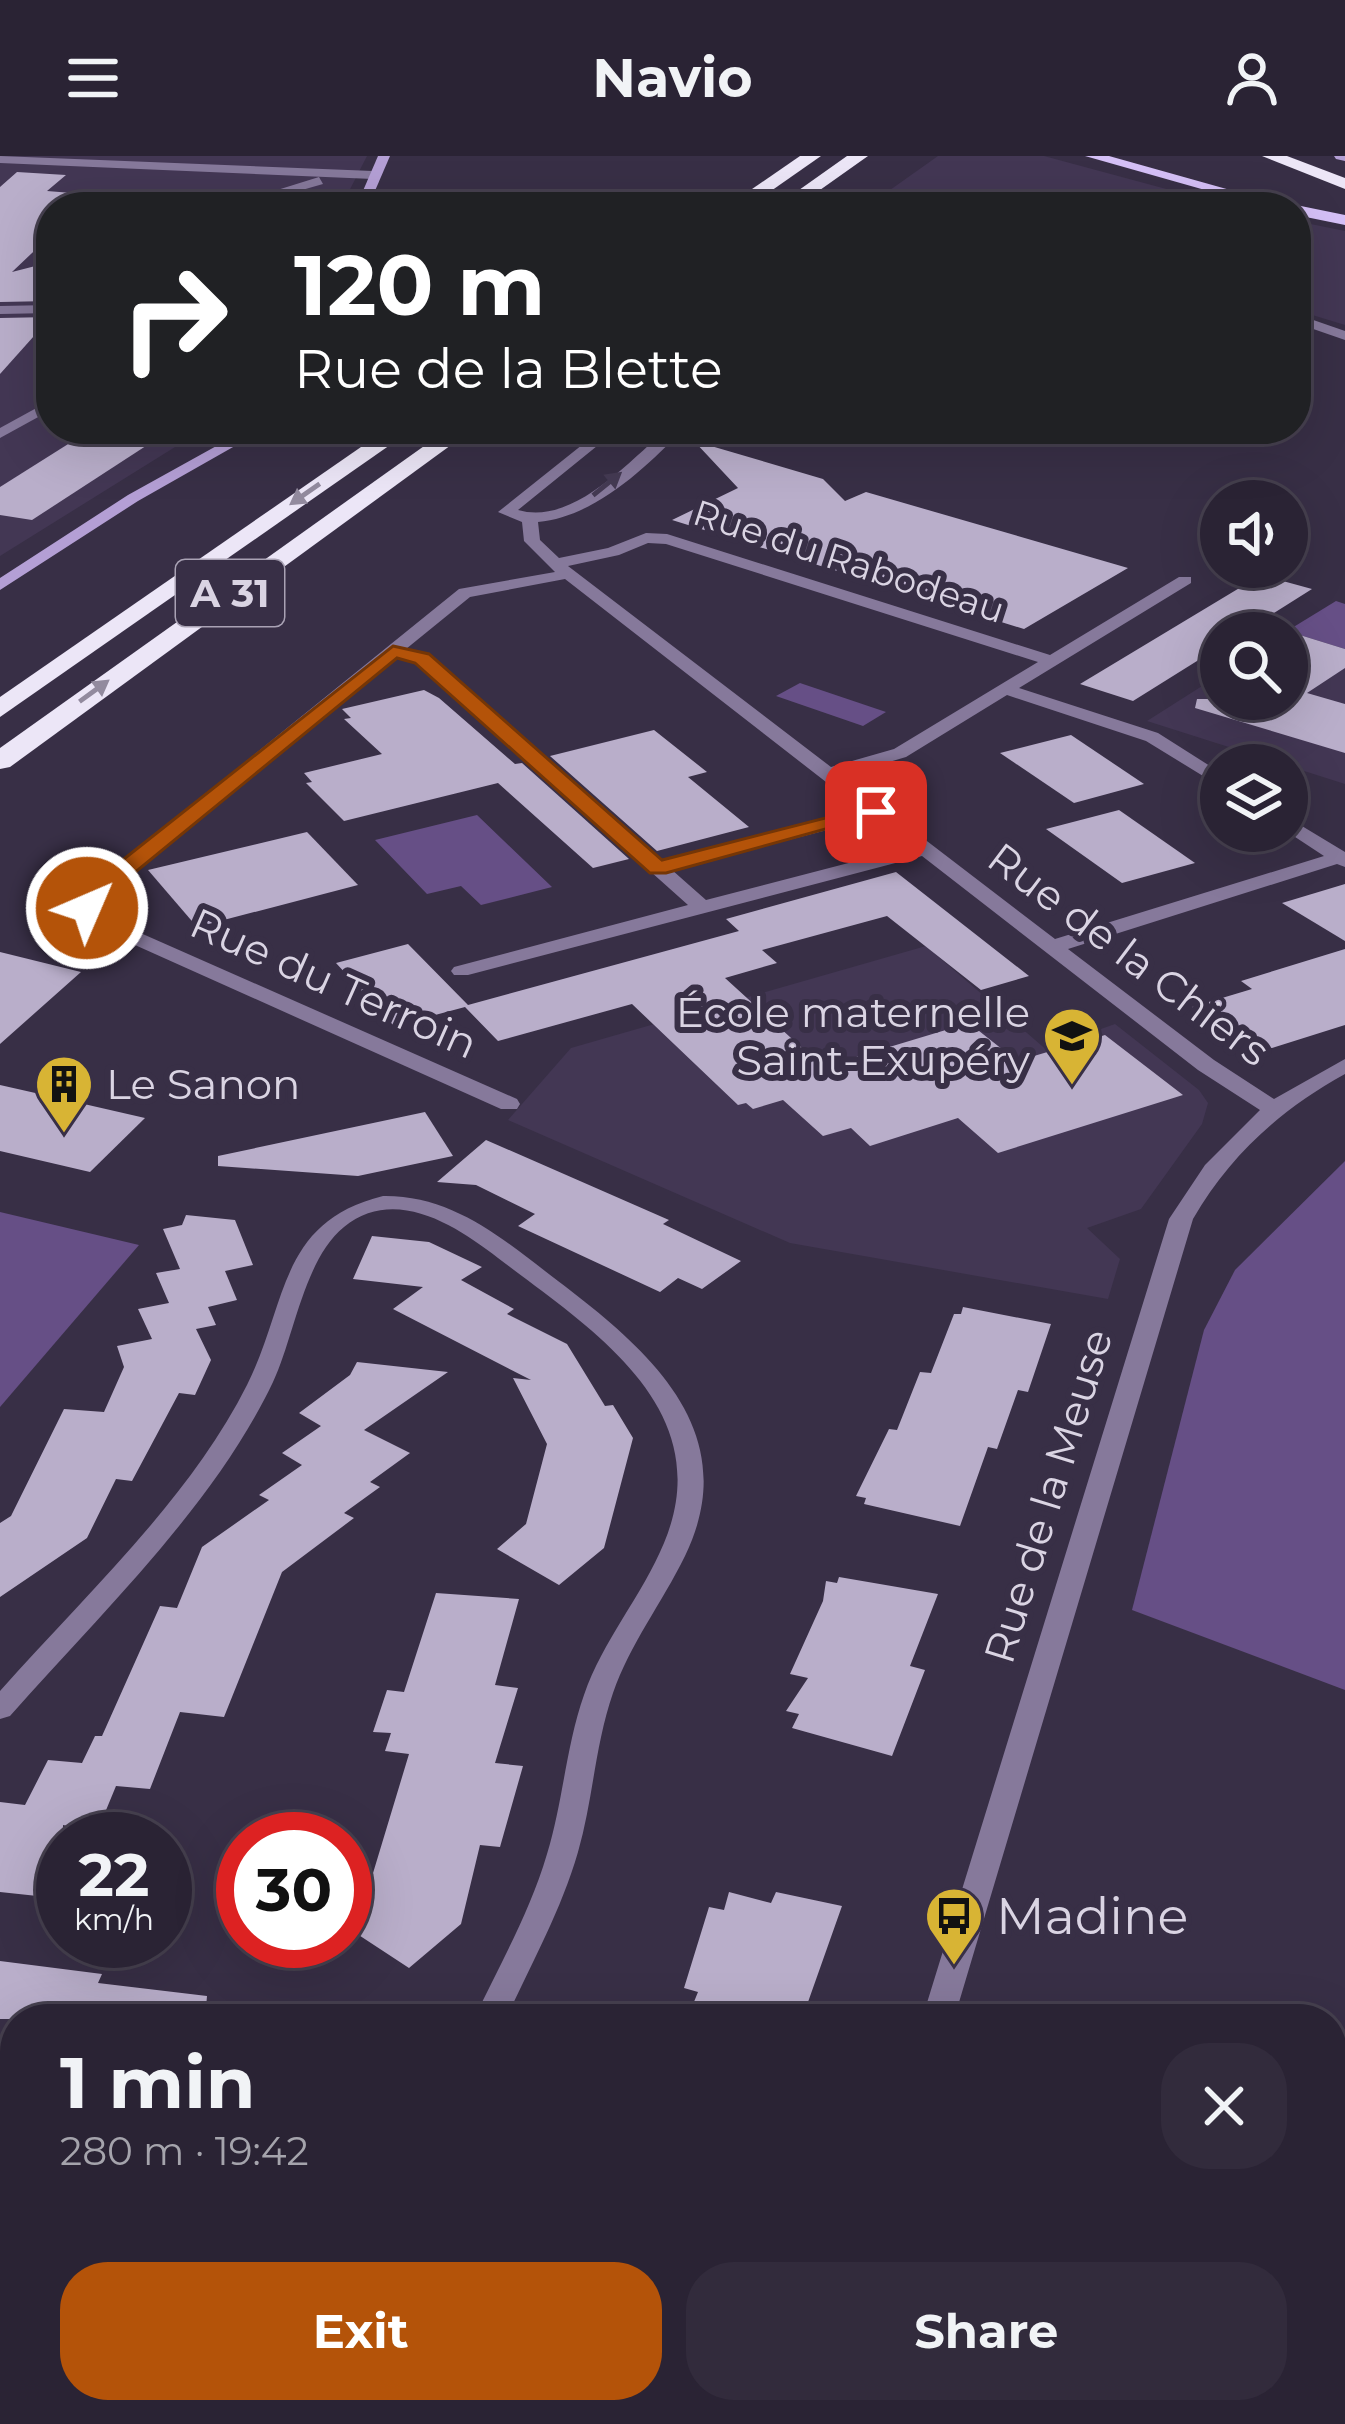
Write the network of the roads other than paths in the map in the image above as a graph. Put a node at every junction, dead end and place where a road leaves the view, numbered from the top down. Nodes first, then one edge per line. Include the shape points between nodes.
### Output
1 (384, 156) edge
2 (812, 156) edge
3 (859, 156) edge
4 (1093, 156) edge
5 (1271, 156) edge
6 (0, 158) edge
7 (344, 175) junction
8 (374, 176) junction
9 (1345, 184) edge
10 (283, 192) edge
11 (368, 192) edge
12 (758, 192) edge
13 (806, 192) edge
14 (1227, 192) edge
15 (1311, 213) edge
16 (1345, 220) edge
17 (36, 309) edge
18 (0, 310) edge
19 (1311, 324) edge
20 (1345, 336) edge
21 (36, 413) edge
22 (0, 434) edge
23 (216, 444) edge
24 (229, 444) edge
25 (380, 444) edge
26 (441, 444) edge
27 (590, 444) edge
28 (657, 444) edge
29 (216, 451) junction
30 (530, 520) junction
31 (561, 569) junction
32 (1185, 580) dead end
33 (0, 585) edge
34 (393, 652) junction
35 (1053, 661) junction
36 (1005, 689) junction
37 (0, 709) edge
38 (0, 761) edge
39 (1200, 768) edge
40 (827, 775) junction
41 (876, 812) junction
42 (1308, 837) edge
43 (924, 849) junction
44 (1342, 859) edge
45 (658, 868) junction
46 (702, 908) junction
47 (1052, 947) junction
48 (461, 971) dead end
49 (1345, 1065) edge
50 (509, 1104) dead end
51 (1271, 1108) junction
52 (0, 1709) edge
53 (497, 2004) edge
54 (943, 2004) edge

1 - 8 main road
2 - 12 highway
3 - 13 highway
4 - 14 main road
5 - 9 highway
6 - 7 street
7 - 8 street
7 - 10 street
8 - 11 main road
15 - 16 main road
17 - 18 street
19 - 20 street
21 - 22 street
23 - 29 main road
24 - 29 main road
25 -> 37 highway, A 31
38 -> 26 highway, A 31
27 - 30 street via 508,507
30 -> 28 street via 573,511
29 - 33 main road
30 - 31 street via 532,542
31 - 34 street, Rue du Terroin via 465,593
31 - 35 street, Rue du Rabodeau via 667,538
31 - 40 street, Rue de la Chiers
32 - 35 street, Rue du Rabodeau
34 - 45 street via 422,658
34 - 50 street, Rue du Terroin via 89,898 87,908
35 - 36 street, Rue du Rabodeau
36 - 39 street via 1152,737
36 - 40 street, Rue du Rabodeau via 899,754
40 - 41 street, Rue de la Chiers
41 - 43 street, Rue de la Chiers
41 - 45 street
42 - 44 street
43 - 46 street
43 - 47 street, Rue de la Chiers
44 - 47 street
45 - 46 street
46 - 48 street
47 - 51 street, Rue de la Chiers
49 - 51 street, Rue de la Meuse
51 - 54 street, Rue de la Meuse via 1211,1170 1167,1257
52 - 53 street via 225,1444 280,1341 324,1232 376,1204 419,1203 466,1221 637,1356 672,1404 692,1469 680,1539 624,1632 598,1695 562,1856

